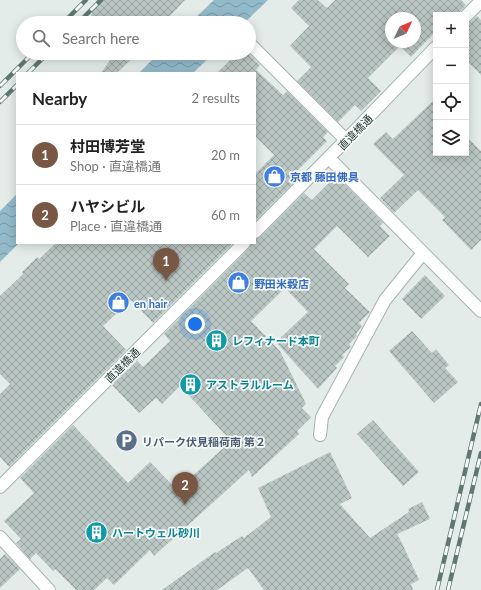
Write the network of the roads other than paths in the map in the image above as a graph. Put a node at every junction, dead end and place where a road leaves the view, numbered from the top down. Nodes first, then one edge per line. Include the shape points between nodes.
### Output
1 (481, 1) edge
2 (469, 13) edge
3 (435, 48) edge
4 (256, 50) edge
5 (346, 140) junction
6 (329, 158) junction
7 (256, 231) edge
8 (243, 244) edge
9 (422, 252) junction
10 (481, 311) edge
11 (320, 435) dead end
12 (0, 487) edge
13 (0, 537) edge
14 (49, 590) edge

1 - 2 street
3 - 5 street, 直違橋通
4 - 5 street
5 - 6 street, 直違橋通
6 - 7 street, 直違橋通
6 - 9 street
8 - 12 street, 直違橋通
9 - 10 street
9 - 11 street via 385,300 322,417
13 - 14 street

